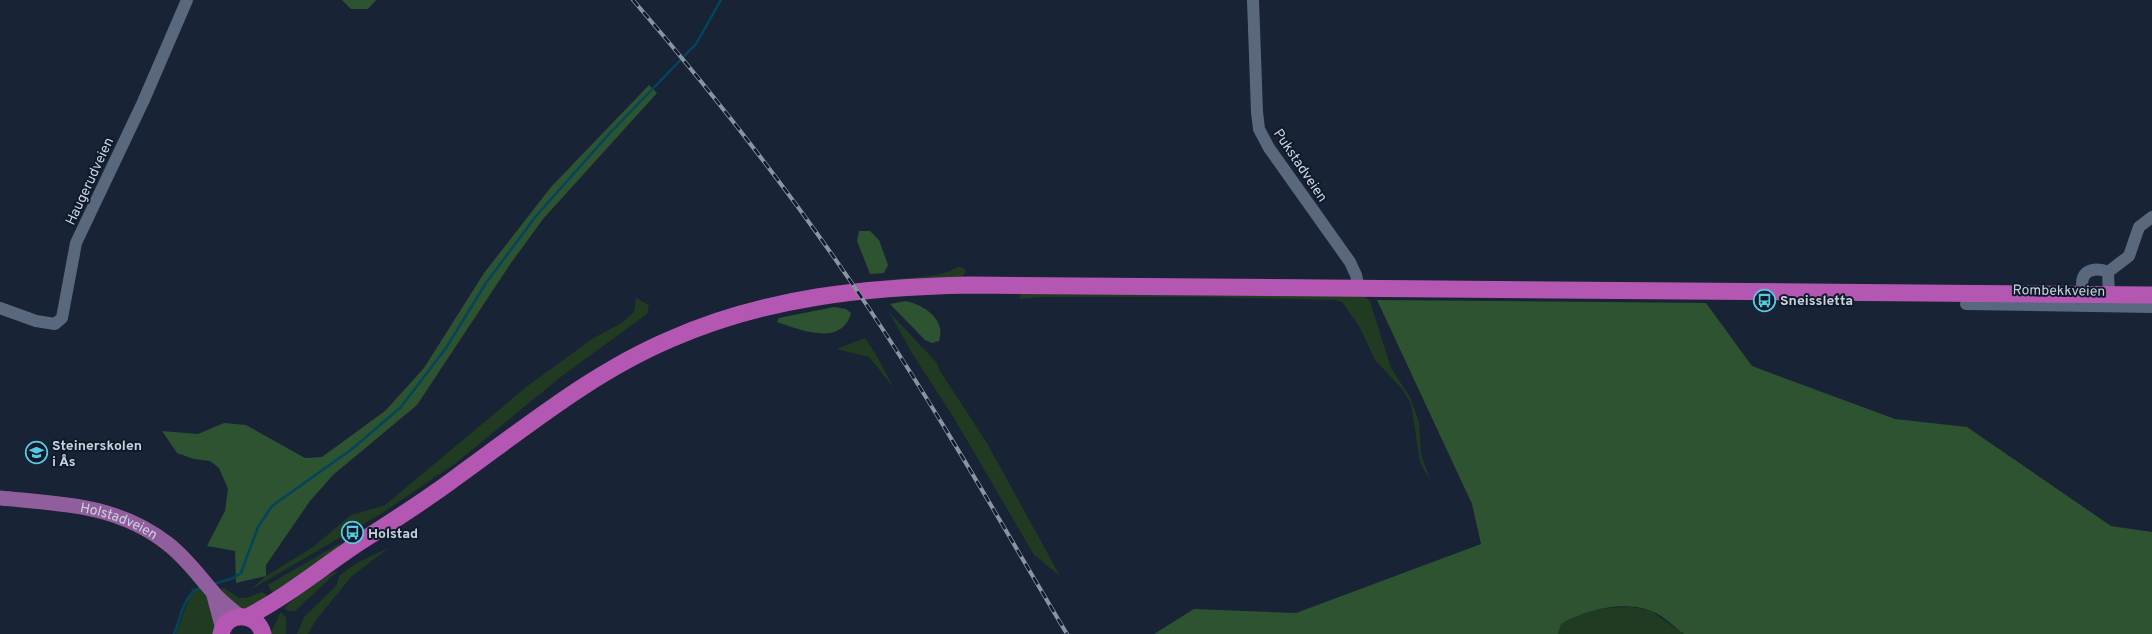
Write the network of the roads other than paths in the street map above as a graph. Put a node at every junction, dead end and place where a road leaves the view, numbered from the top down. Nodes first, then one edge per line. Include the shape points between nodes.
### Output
1 (187, 0) edge
2 (1253, 0) edge
3 (2152, 217) edge
4 (2108, 272) junction
5 (2082, 284) dead end
6 (1359, 288) junction
7 (2109, 295) junction
8 (2152, 295) edge
9 (1966, 304) dead end
10 (2152, 307) edge
11 (0, 308) edge
12 (0, 498) edge
13 (213, 592) junction
14 (287, 595) junction
15 (243, 617) junction
16 (222, 631) edge
17 (263, 633) edge

1 - 11 street, Haugerudveien via 143,102 76,243 62,318 55,324 47,324
2 - 6 street, Pukstadveien via 1259,129 1276,159 1350,262
3 - 4 street via 2139,226 2129,256
4 - 5 street via 2098,268 2088,272
4 - 7 street
6 - 7 highway
6 - 14 highway via 970,285 892,288 829,294 737,314 669,339 622,363 540,416
7 - 8 highway
9 - 10 street, Rombekkveien
12 - 13 main road, Holstadveien via 71,504 116,515 160,538 193,568
13 - 15 main road, Holstadveien
13 - 16 main road, Holstadveien
14 - 15 highway
14 - 17 highway
15 - 16 highway via 227,622
15 - 17 highway via 254,620

